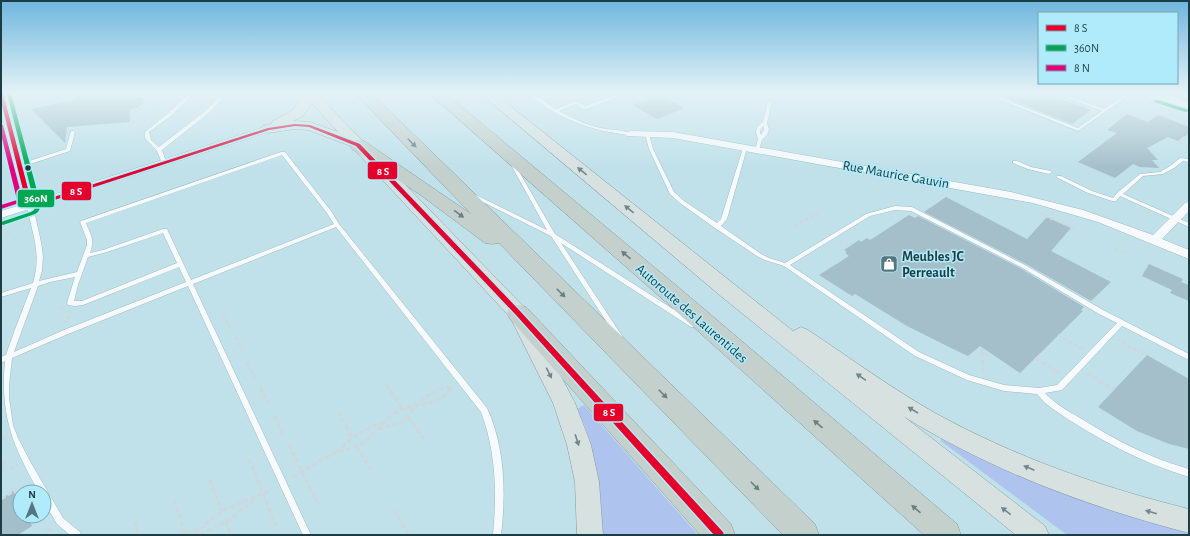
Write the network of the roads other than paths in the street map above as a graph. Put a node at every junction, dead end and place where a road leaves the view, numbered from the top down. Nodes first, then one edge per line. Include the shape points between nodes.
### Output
1 (8, 118) edge
2 (165, 118) edge
3 (199, 118) edge
4 (289, 118) edge
5 (333, 118) edge
6 (387, 118) edge
7 (466, 118) edge
8 (517, 118) edge
9 (567, 118) edge
10 (766, 118) edge
11 (1048, 118) edge
12 (1095, 118) edge
13 (268, 129) junction
14 (73, 132) dead end
15 (630, 134) joint
16 (648, 134) junction
17 (358, 145) junction
18 (746, 148) junction
19 (159, 150) junction
20 (757, 150) junction
21 (507, 153) junction
22 (1189, 161) edge
23 (164, 162) junction
24 (1015, 162) dead end
25 (19, 166) junction
26 (1049, 172) dead end
27 (1059, 177) dead end
28 (454, 186) junction
29 (1119, 194) junction
30 (1189, 205) edge
31 (30, 206) junction
32 (1, 215) edge
33 (1175, 219) junction
34 (337, 225) junction
35 (1189, 225) edge
36 (717, 227) junction
37 (553, 235) junction
38 (1156, 240) junction
39 (680, 252) junction
40 (1189, 255) edge
41 (86, 256) junction
42 (181, 264) junction
43 (786, 265) junction
44 (79, 274) junction
45 (544, 275) junction
46 (190, 283) junction
47 (35, 285) junction
48 (1, 295) edge
49 (518, 314) junction
50 (1121, 323) junction
51 (701, 330) dead end
52 (708, 334) dead end
53 (624, 344) dead end
54 (629, 351) dead end
55 (9, 356) junction
56 (741, 356) junction
57 (1189, 358) edge
58 (1, 360) edge
59 (646, 376) junction
60 (1039, 391) junction
61 (1189, 473) edge
62 (39, 484) edge
63 (52, 507) edge
64 (1189, 521) edge
65 (77, 535) edge
66 (307, 535) edge
67 (497, 535) edge
68 (590, 535) edge
69 (720, 535) edge
70 (804, 535) edge
71 (946, 535) edge
72 (1036, 535) edge

1 - 25 street
2 - 19 lane via 147,132 146,137
3 - 19 lane
4 - 13 main road
5 - 17 main road
6 -> 28 highway
7 - 21 highway, Autoroute des Laurentides
39 -> 8 main road
9 - 15 lane via 604,131
10 - 20 lane via 765,123 768,128 760,139
11 - 12 lane via 1078,130
13 - 17 main road via 295,125 310,126
13 - 23 street
14 - 25 lane via 68,150
15 - 16 street, Rue Maurice Gauvin
16 - 18 street, Rue Maurice Gauvin via 673,135
16 - 36 lane via 650,149 672,193
17 -> 45 highway
17 - 49 main road
18 - 20 street, Rue Maurice Gauvin
18 - 36 lane via 724,219
19 - 23 lane
20 - 38 street, Rue Maurice Gauvin via 1031,199 1094,217
21 - 37 lane
56 -> 21 highway, Autoroute des Laurentides
22 - 29 lane via 1182,159 1172,168 1142,175
23 - 31 street
24 - 26 lane
25 - 31 street
27 - 29 lane via 1114,200
28 - 37 lane
28 - 45 highway
29 - 33 lane
30 - 33 street
31 - 32 street
31 - 47 lane via 41,260
33 - 35 lane
33 - 38 street
34 - 41 lane via 282,153 83,222 90,242
34 - 46 lane
34 - 67 lane via 484,410 491,431 498,472 500,493
36 - 43 lane via 763,258
37 - 51 lane
37 - 53 lane
38 - 40 street, Rue Maurice Gauvin
64 -> 39 main road via 1125,504 1060,481 1006,459 944,428 894,399
72 -> 39 main road
41 - 42 lane via 105,252 165,230
41 - 44 lane
42 - 44 lane via 89,301 70,303
42 - 46 lane
43 - 50 lane via 868,215 895,208 907,208 1016,262
43 - 60 lane via 906,347 931,361 992,385
44 - 47 lane
45 -> 59 highway
46 - 55 lane
46 - 66 lane
47 - 48 lane
47 - 55 lane
49 -> 68 main road via 564,403 579,446 587,482
49 - 69 highway
50 - 57 lane
50 - 60 lane via 1059,388
52 - 56 lane
54 - 59 lane
55 - 58 lane
55 - 62 lane via 4,380 8,422 19,450
71 -> 56 highway, Autoroute des Laurentides
59 -> 70 highway
60 - 61 lane via 1053,405 1113,442 1150,460
63 - 65 lane via 60,521

